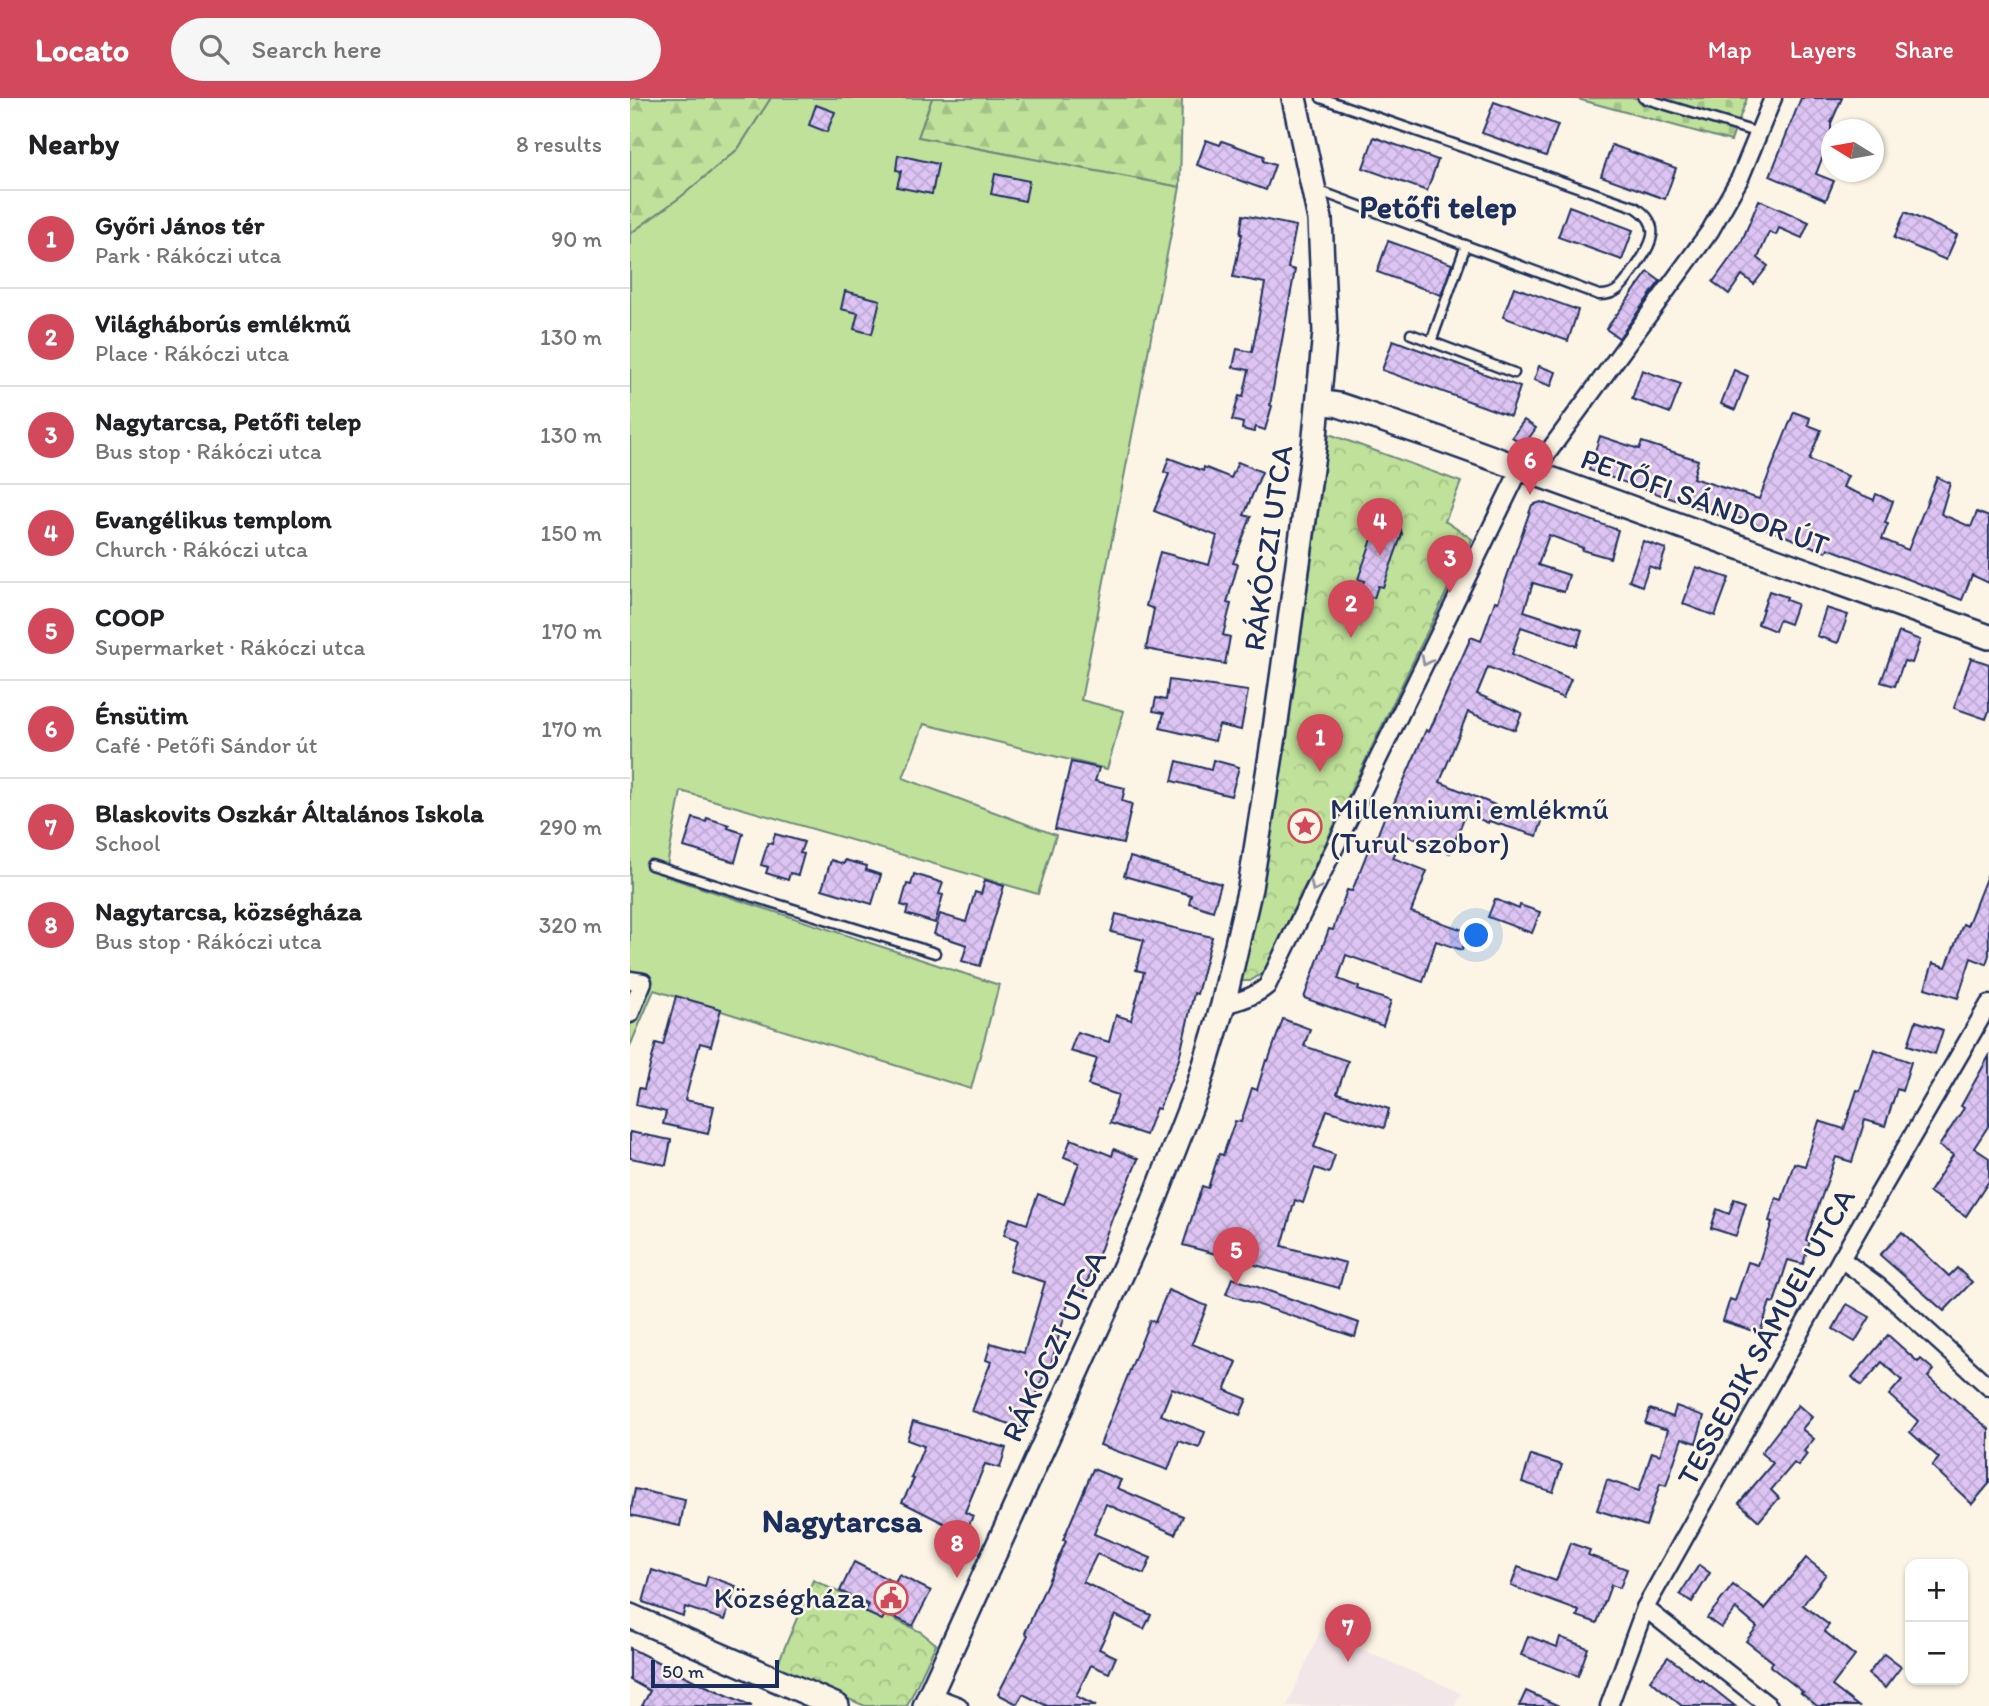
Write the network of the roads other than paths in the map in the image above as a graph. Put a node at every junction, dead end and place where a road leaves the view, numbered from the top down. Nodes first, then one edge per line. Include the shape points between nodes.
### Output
1 (1294, 98) edge
2 (1321, 98) edge
3 (1643, 98) edge
4 (1773, 98) edge
5 (1759, 133) junction
6 (1315, 189) junction
7 (1466, 245) junction
8 (1411, 334) dead end
9 (1431, 342) junction
10 (1514, 373) dead end
11 (1319, 402) junction
12 (1527, 472) junction
13 (1989, 637) edge
14 (651, 865) dead end
15 (935, 953) dead end
16 (630, 980) edge
17 (1989, 1004) edge
18 (1223, 1005) junction
19 (630, 1014) edge
20 (1841, 1259) junction
21 (1989, 1387) edge
22 (1645, 1608) junction
23 (630, 1616) edge
24 (927, 1700) edge
25 (837, 1706) edge
26 (959, 1706) edge
27 (1609, 1706) edge
28 (1769, 1706) edge

1 - 6 main road, RÁKÓCZI UTCA
2 - 7 lane via 1635,206 1648,216 1652,227 1649,247 1621,288 1604,295
3 - 5 lane
4 - 5 street
5 - 12 street via 1710,231 1546,455
6 - 7 lane
6 - 11 main road, RÁKÓCZI UTCA via 1325,295
7 - 9 lane
8 - 9 lane
9 - 10 lane
11 - 12 main road, PETŐFI SÁNDOR ÚT via 1339,405
11 - 18 main road, RÁKÓCZI UTCA via 1250,888
12 - 13 main road, PETŐFI SÁNDOR ÚT
12 -> 18 street via 1266,986 1250,997
14 - 15 lane
16 - 19 street via 643,982
17 - 20 street, TESSEDIK SÁMUEL UTCA
18 - 24 main road, RÁKÓCZI UTCA via 1198,1088 1148,1216
20 - 21 street via 1878,1286
20 - 22 street, TESSEDIK SÁMUEL UTCA
22 - 27 street, TESSEDIK SÁMUEL UTCA
22 - 28 street
23 - 25 main road
24 - 26 street

